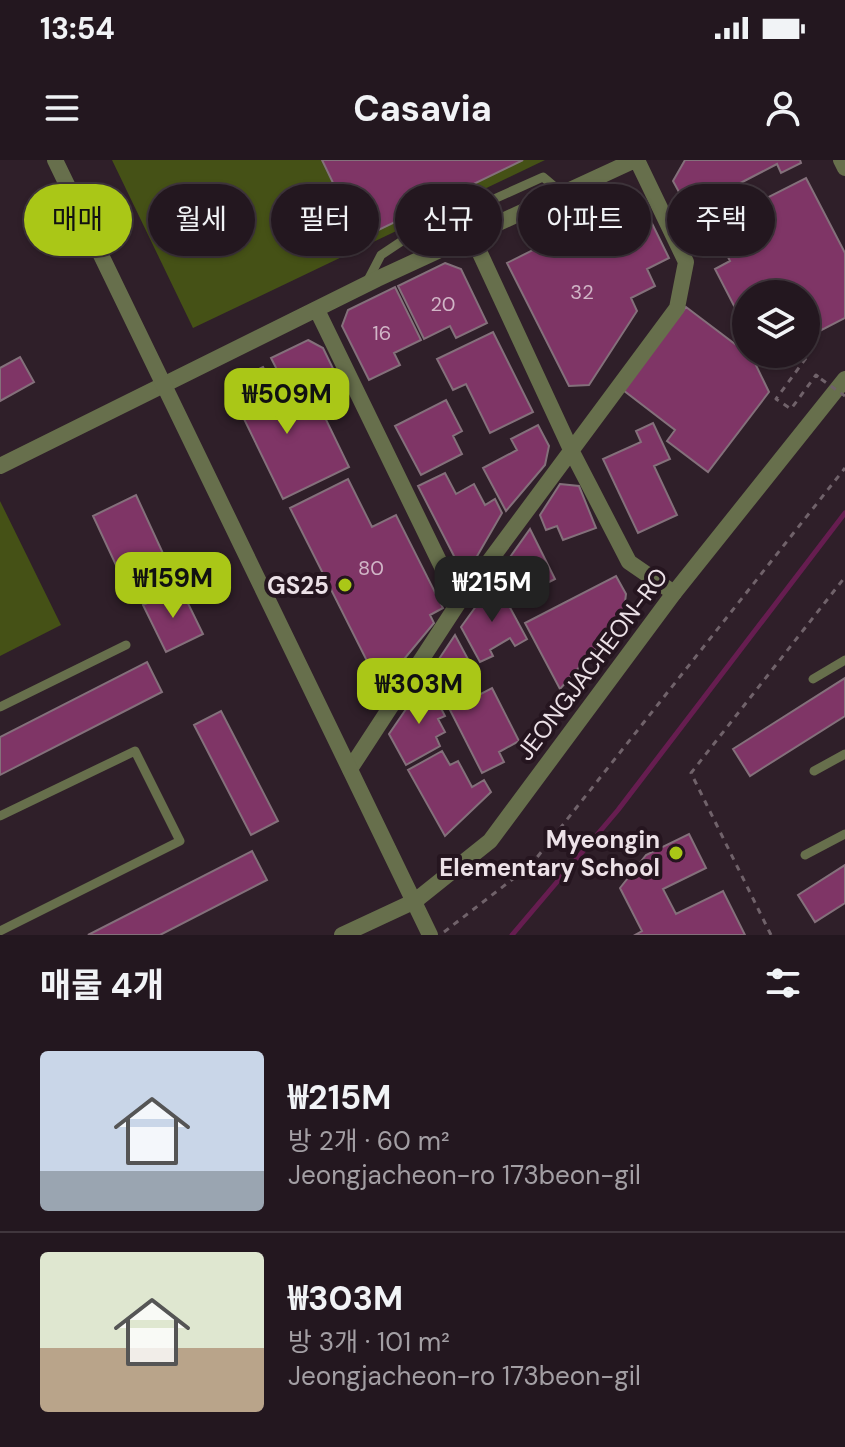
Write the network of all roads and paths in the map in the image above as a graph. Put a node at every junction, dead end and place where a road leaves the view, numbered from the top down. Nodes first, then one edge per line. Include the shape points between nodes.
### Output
1 (55, 160) edge
2 (636, 160) edge
3 (841, 160) edge
4 (845, 168) edge
5 (527, 184) edge
6 (551, 184) edge
7 (582, 184) edge
8 (518, 188) edge
9 (428, 256) edge
10 (481, 256) edge
11 (366, 284) junction
12 (317, 310) junction
13 (799, 368) edge
14 (845, 379) edge
15 (162, 382) junction
16 (845, 396) edge
17 (572, 452) junction
18 (0, 466) edge
19 (845, 468) edge
20 (845, 577) edge
21 (674, 593) junction
22 (459, 602) junction
23 (126, 645) dead end
24 (845, 660) edge
25 (813, 679) dead end
26 (0, 707) edge
27 (845, 754) edge
28 (350, 769) junction
29 (814, 771) dead end
30 (0, 816) edge
31 (845, 834) edge
32 (805, 855) dead end
33 (415, 901) junction
34 (0, 931) edge
35 (342, 935) edge
36 (430, 935) edge
37 (438, 935) edge
38 (771, 935) edge

1 - 15 street
2 - 7 street
2 - 17 street via 686,262 677,308
3 - 4 street
5 - 6 lane via 543,177
8 - 11 lane via 405,239 381,255
9 - 11 street
10 - 17 street
11 - 12 street
12 - 15 street
12 - 22 street
13 - 16 path, bridge via 776,399 791,409 816,375
14 - 21 street, JEONGJACHEON-RO
15 - 18 street
15 - 28 street
17 - 21 street via 629,562
17 - 22 street
19 - 37 path via 531,865
20 - 38 path via 691,773
21 - 33 street, JEONGJACHEON-RO via 490,841
22 - 28 street
23 - 26 lane
24 - 25 lane
27 - 29 lane
28 - 33 street
30 - 34 lane via 135,751 180,841
31 - 32 lane
33 - 35 street, JEONGJACHEON-RO
33 - 36 street

